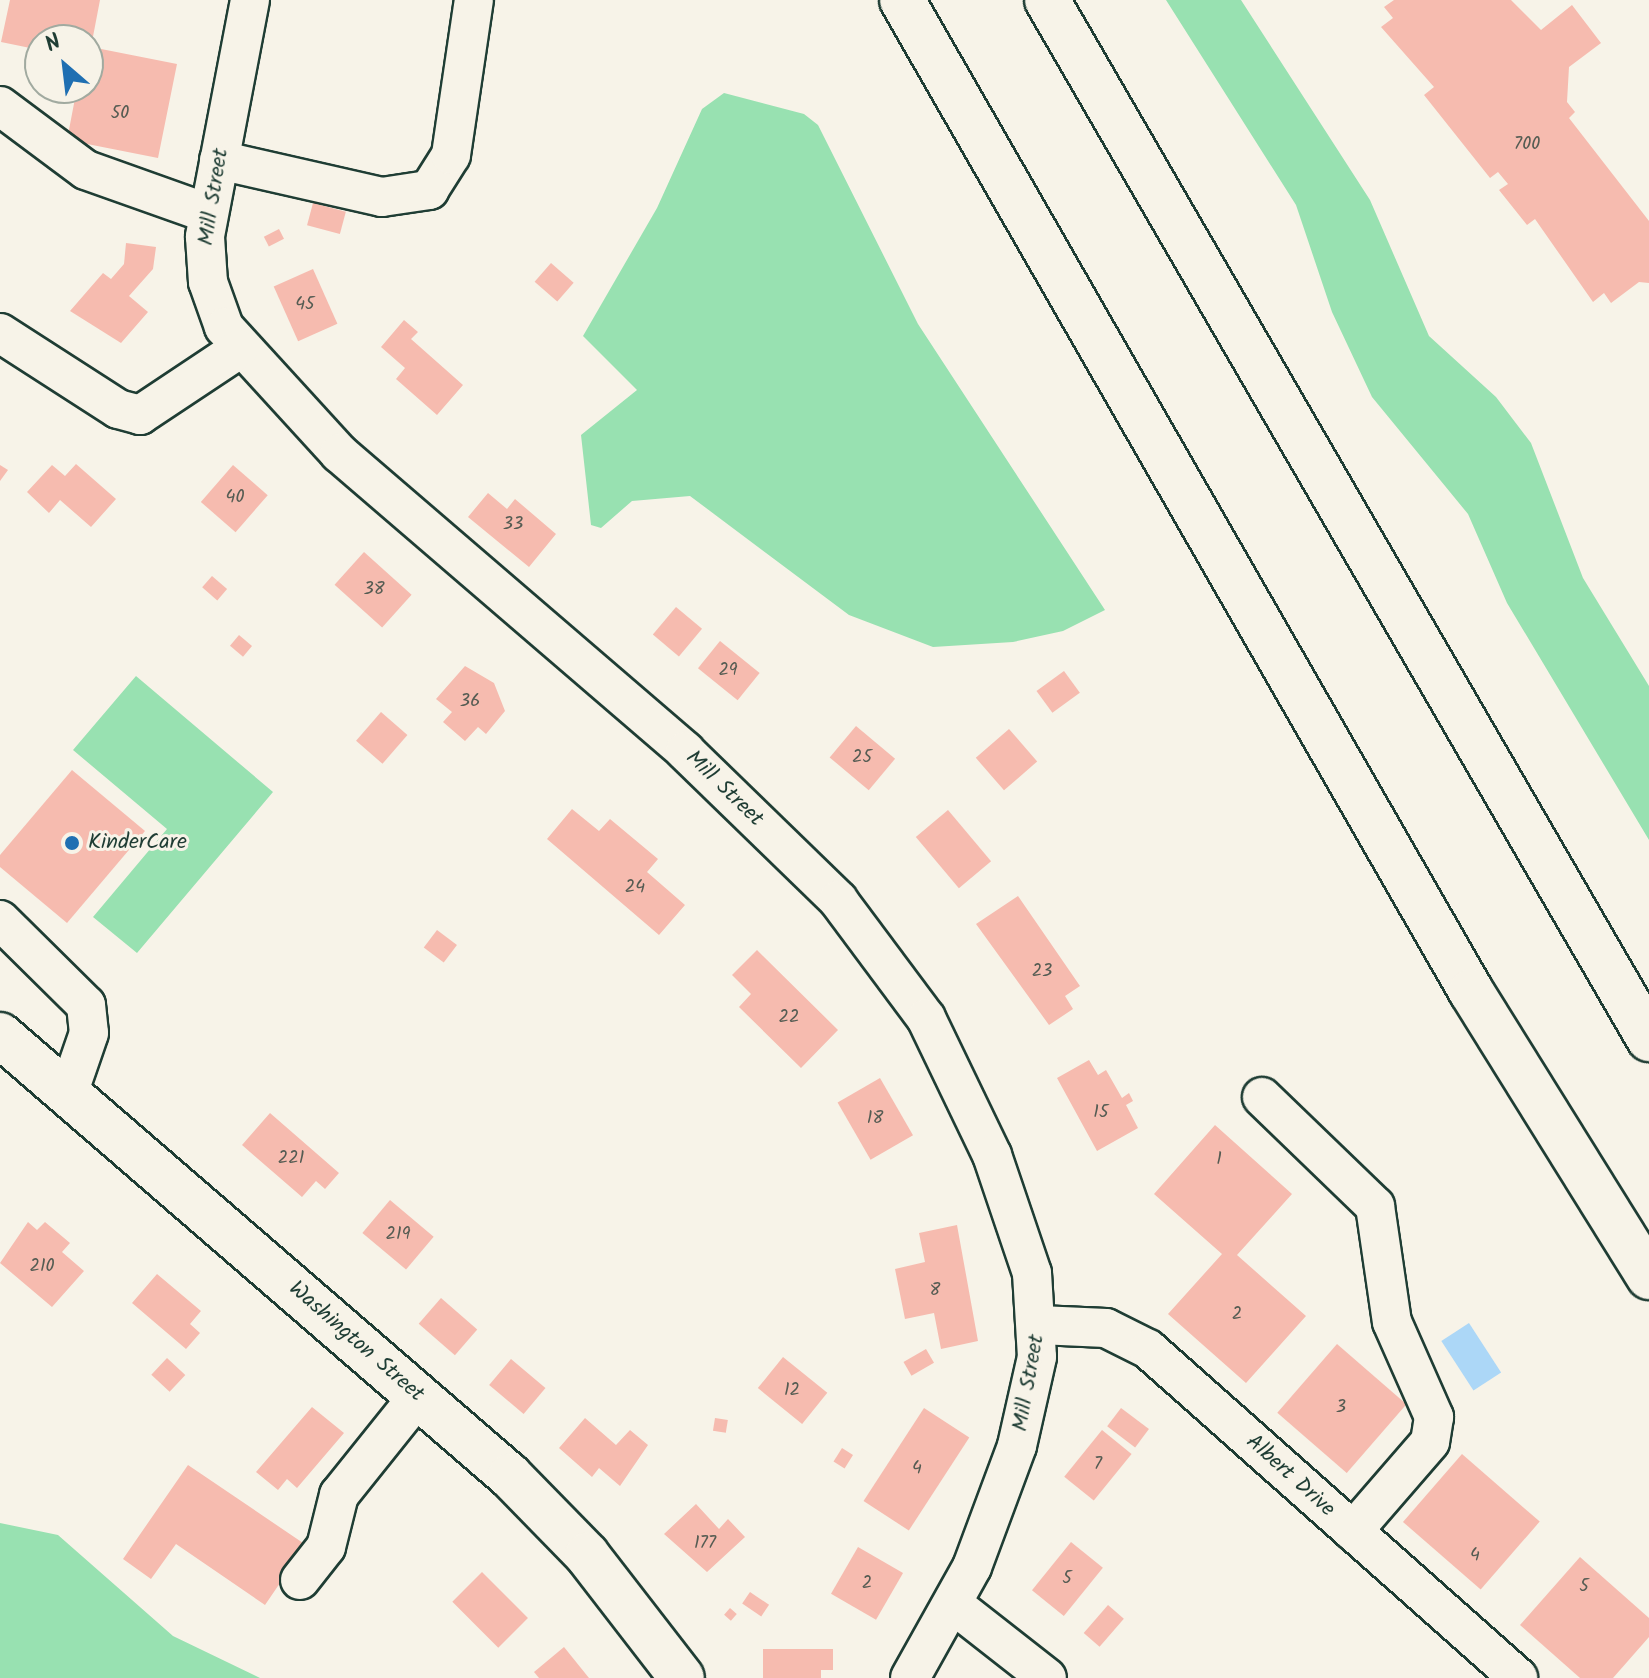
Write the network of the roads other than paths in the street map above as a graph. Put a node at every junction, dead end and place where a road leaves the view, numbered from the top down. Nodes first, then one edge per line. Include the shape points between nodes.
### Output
1 (250, 0) edge
2 (474, 0) edge
3 (902, 0) edge
4 (1047, 0) edge
5 (0, 106) edge
6 (219, 160) junction
7 (207, 213) junction
8 (0, 333) edge
9 (238, 350) junction
10 (0, 920) edge
11 (0, 1035) edge
12 (1649, 1039) edge
13 (68, 1094) junction
14 (1262, 1097) dead end
15 (1649, 1277) edge
16 (1039, 1325) junction
17 (419, 1395) junction
18 (1353, 1531) junction
19 (300, 1580) dead end
20 (954, 1605) junction
21 (682, 1678) edge
22 (910, 1678) edge
23 (1047, 1678) edge
24 (1518, 1678) edge

1 - 6 street, Mill Street
2 - 6 street via 451,155 429,190 382,197
3 - 15 main road via 1464,978
4 - 12 main road
5 - 7 street via 86,170
6 - 7 street, Mill Street
7 - 9 street, Mill Street via 211,295
8 - 9 street via 118,409 140,415
9 - 16 street, Mill Street via 339,453 685,751 875,943 926,1018 981,1129 1032,1273
10 - 13 street via 86,1005 89,1033
11 - 13 main road, Washington Street
13 - 17 main road, Washington Street
14 - 18 street via 1375,1206 1394,1330 1434,1417 1430,1442
16 - 18 street, Albert Drive via 1106,1328 1148,1349
16 - 20 street, Mill Street via 1017,1446
17 - 19 street via 339,1495 326,1547
17 - 21 main road, Washington Street via 554,1519
18 - 24 street, Albert Drive
20 - 22 street, Mill Street
20 - 23 street

